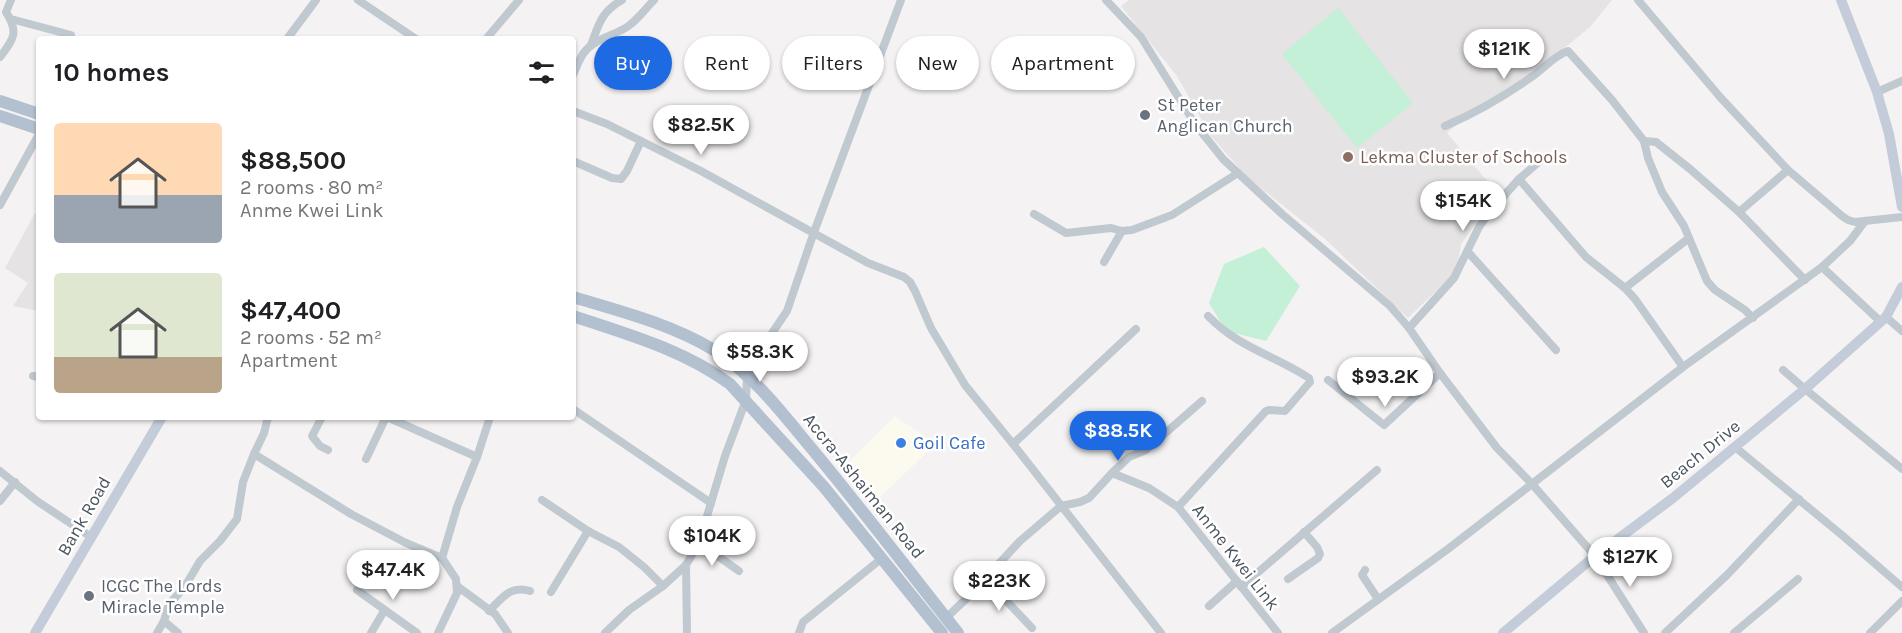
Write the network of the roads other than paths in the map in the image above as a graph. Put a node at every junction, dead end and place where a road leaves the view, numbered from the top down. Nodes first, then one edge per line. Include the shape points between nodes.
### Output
1 (11, 0) edge
2 (316, 0) edge
3 (358, 0) edge
4 (519, 0) edge
5 (622, 0) edge
6 (654, 0) edge
7 (901, 0) edge
8 (1638, 0) edge
9 (1841, 0) edge
10 (1112, 2) edge
11 (11, 19) junction
12 (71, 35) dead end
13 (289, 36) edge
14 (412, 36) edge
15 (489, 36) edge
16 (590, 47) junction
17 (0, 57) edge
18 (576, 69) edge
19 (1902, 81) edge
20 (1877, 92) junction
21 (0, 101) edge
22 (576, 112) edge
23 (36, 113) edge
24 (0, 116) edge
25 (1445, 126) dead end
26 (36, 130) edge
27 (36, 137) edge
28 (641, 141) junction
29 (1644, 141) junction
30 (1541, 160) dead end
31 (576, 162) edge
32 (1788, 170) junction
33 (1238, 173) junction
34 (1519, 179) junction
35 (1900, 182) edge
36 (0, 205) edge
37 (1902, 207) edge
38 (1739, 212) junction
39 (1034, 214) dead end
40 (1902, 217) edge
41 (1865, 221) junction
42 (1122, 231) junction
43 (814, 232) junction
44 (1689, 238) junction
45 (1468, 252) junction
46 (1104, 262) dead end
47 (1822, 267) junction
48 (1805, 280) junction
49 (1902, 287) edge
50 (1625, 288) junction
51 (576, 298) edge
52 (1208, 316) dead end
53 (576, 317) edge
54 (1753, 318) junction
55 (1884, 320) junction
56 (1409, 328) junction
57 (1136, 329) dead end
58 (1902, 331) edge
59 (1557, 350) dead end
60 (1683, 367) junction
61 (1783, 370) dead end
62 (1440, 373) junction
63 (747, 375) junction
64 (1328, 380) dead end
65 (1805, 389) junction
66 (746, 400) junction
67 (1202, 401) dead end
68 (576, 411) edge
69 (160, 420) edge
70 (267, 420) edge
71 (320, 420) edge
72 (386, 420) edge
73 (394, 420) edge
74 (489, 420) edge
75 (1013, 444) junction
76 (1735, 447) junction
77 (328, 450) dead end
78 (254, 454) junction
79 (477, 457) junction
80 (366, 459) dead end
81 (1377, 470) dead end
82 (1902, 470) edge
83 (0, 471) edge
84 (1112, 473) junction
85 (15, 482) junction
86 (1532, 484) junction
87 (1799, 499) junction
88 (0, 501) edge
89 (542, 501) dead end
90 (711, 503) junction
91 (1061, 506) junction
92 (1178, 507) junction
93 (588, 531) junction
94 (1304, 532) junction
95 (90, 537) junction
96 (699, 543) junction
97 (1595, 556) junction
98 (442, 558) junction
99 (881, 559) junction
100 (686, 565) junction
101 (1365, 570) dead end
102 (739, 571) dead end
103 (986, 578) junction
104 (1288, 579) dead end
105 (1798, 579) dead end
106 (1239, 584) junction
107 (457, 586) junction
108 (663, 586) junction
109 (1902, 587) edge
110 (357, 590) dead end
111 (530, 591) dead end
112 (551, 592) dead end
113 (1378, 599) junction
114 (1902, 601) edge
115 (1209, 606) dead end
116 (384, 610) junction
117 (489, 611) junction
118 (946, 618) junction
119 (164, 621) junction
120 (1032, 628) dead end
121 (35, 633) edge
122 (157, 633) edge
123 (178, 633) edge
124 (371, 633) edge
125 (417, 633) edge
126 (438, 633) edge
127 (508, 633) edge
128 (605, 633) edge
129 (687, 633) edge
130 (799, 633) edge
131 (942, 633) edge
132 (958, 633) edge
133 (1161, 633) edge
134 (1278, 633) edge
135 (1332, 633) edge
136 (1503, 633) edge
137 (1644, 633) edge
138 (1665, 633) edge
139 (1734, 633) edge
140 (1870, 633) edge

1 - 11 street via 6,12
2 - 13 street
3 - 14 street
4 - 15 street
5 - 16 street via 600,19
6 - 16 street via 634,22
7 - 43 street
8 - 32 street
9 - 20 street
10 - 33 street via 1141,37 1195,124
11 - 12 street
11 - 17 street via 14,36
16 - 18 street
19 - 20 street
20 - 35 street
21 - 23 main road
22 - 28 street
24 - 26 main road
25 - 29 street via 1487,106 1568,51
27 - 36 street
28 - 31 street via 621,179
28 - 43 street
29 - 38 street via 1656,142
29 - 44 street via 1662,192
30 - 34 street
32 - 38 street
32 - 41 street via 1848,220
33 - 42 street via 1172,215
33 - 56 street via 1390,306
34 - 45 street via 1479,227
34 - 50 street via 1586,257
35 - 37 street
38 - 48 street
39 - 42 street via 1066,233 1111,228
40 - 41 street
41 - 47 street
42 - 46 street
43 - 63 street via 787,311
43 - 75 street via 910,282 946,356
44 - 50 street
44 - 54 street via 1707,281
45 - 56 street via 1454,278
45 - 59 street
47 - 48 street
47 - 55 street
48 - 54 street
49 - 55 street, Beach Drive
50 - 60 street
51 - 63 main road, Accra-Ashaiman Road via 686,336
52 - 92 street via 1242,344 1294,368 1310,382 1285,411 1266,411
53 - 66 main road, Accra-Ashaiman Road via 664,348 712,371
54 - 60 street
55 - 58 street
55 - 65 street, Beach Drive
56 - 62 street
57 - 75 street
60 - 86 street
61 - 65 street
62 - 64 street via 1384,425
62 - 86 street via 1497,447
63 - 66 street
63 - 118 main road, Accra-Ashaiman Road via 836,477
65 - 76 street, Beach Drive
65 - 82 street
66 - 90 street
66 - 99 main road, Accra-Ashaiman Road via 824,487
67 - 84 street via 1146,450 1129,457
68 - 90 street
69 - 95 street, Bank Road
70 - 78 street
71 - 77 street via 312,436
72 - 80 street
73 - 79 street
74 - 79 street
75 - 91 street
76 - 87 street
76 - 97 street, Beach Drive
78 - 98 street via 351,514
78 - 119 street via 243,482 237,519 200,561 170,604
79 - 98 street
81 - 94 street
83 - 85 street
84 - 91 street via 1089,498
84 - 92 street, Anme Kwei Link via 1149,488
85 - 88 street
85 - 95 street
86 - 97 street
86 - 113 street
87 - 109 street
87 - 138 street
89 - 93 street
90 - 96 street
91 - 103 street via 1020,541
91 - 133 street
92 - 106 street, Anme Kwei Link
93 - 108 street via 619,547
93 - 112 street
94 - 104 street via 1320,554
94 - 106 street
95 - 121 street, Bank Road
96 - 100 street
96 - 102 street
97 - 136 street, Beach Drive
97 - 137 street
98 - 107 street
99 - 130 street via 803,622
99 - 131 main road, Accra-Ashaiman Road
100 - 108 street
100 - 129 street
101 - 113 street via 1364,580
103 - 118 street
103 - 120 street
105 - 139 street
106 - 115 street
106 - 134 street, Anme Kwei Link
107 - 117 street
107 - 126 street via 457,596
108 - 128 street
110 - 116 street
111 - 117 street via 516,589
113 - 135 street
114 - 140 street
116 - 124 street
116 - 125 street
117 - 127 street
118 - 132 main road, Accra-Ashaiman Road
119 - 122 street
119 - 123 street

